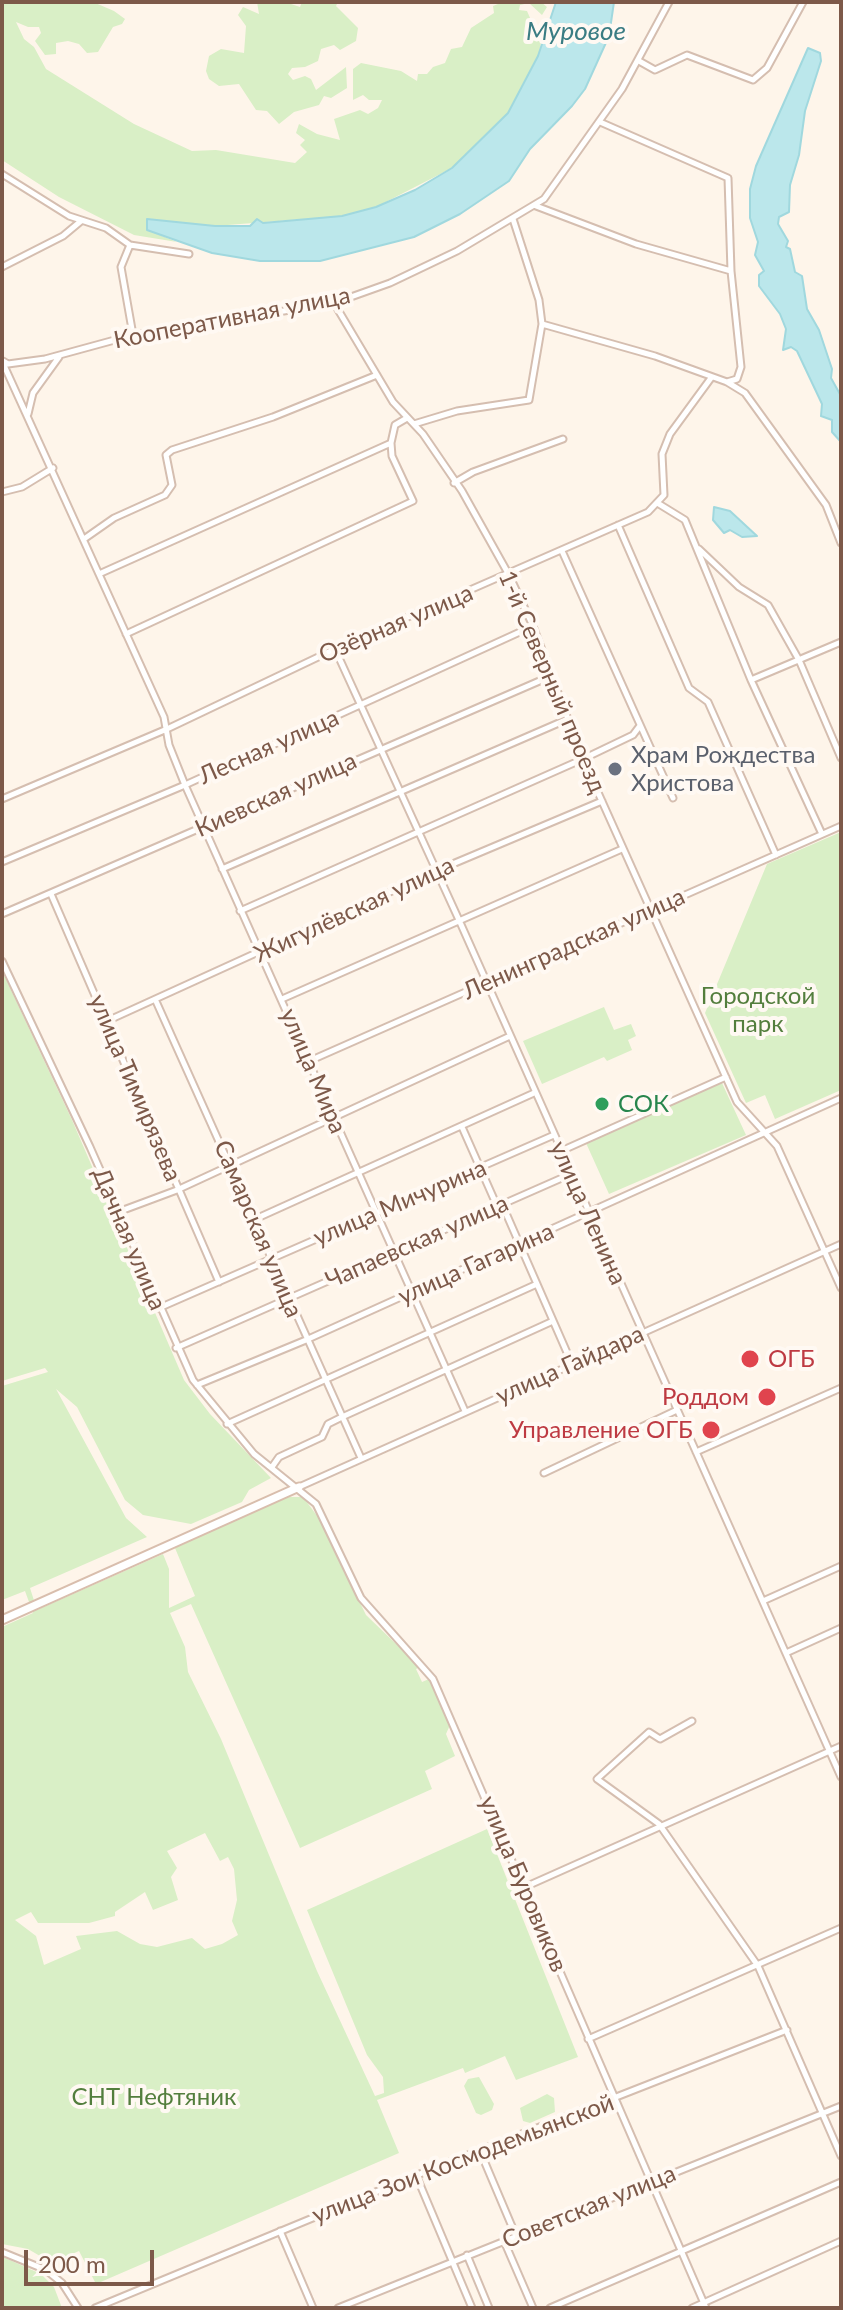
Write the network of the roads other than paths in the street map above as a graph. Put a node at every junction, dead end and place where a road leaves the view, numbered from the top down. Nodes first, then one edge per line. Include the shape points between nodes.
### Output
1 (803, 2) edge
2 (668, 3) edge
3 (639, 61) junction
4 (600, 122) junction
5 (2, 174) edge
6 (535, 206) junction
7 (513, 219) junction
8 (81, 221) junction
9 (130, 245) junction
10 (189, 254) dead end
11 (2, 267) edge
12 (731, 271) junction
13 (334, 303) junction
14 (542, 324) junction
15 (133, 335) junction
16 (60, 356) junction
17 (2, 361) edge
18 (377, 375) junction
19 (711, 378) junction
20 (727, 382) junction
21 (28, 415) junction
22 (407, 418) junction
23 (414, 424) junction
24 (563, 439) dead end
25 (391, 443) junction
26 (53, 468) junction
27 (454, 483) junction
28 (2, 492) edge
29 (659, 504) junction
30 (618, 525) junction
31 (84, 539) junction
32 (841, 543) edge
33 (696, 546) junction
34 (562, 551) junction
35 (99, 574) junction
36 (509, 575) junction
37 (533, 626) junction
38 (126, 634) junction
39 (841, 642) edge
40 (335, 649) junction
41 (799, 660) junction
42 (551, 676) junction
43 (751, 680) junction
44 (362, 706) junction
45 (568, 719) junction
46 (639, 727) junction
47 (167, 729) junction
48 (381, 748) junction
49 (841, 758) edge
50 (583, 759) junction
51 (185, 785) junction
52 (400, 790) junction
53 (673, 798) dead end
54 (2, 799) edge
55 (602, 801) junction
56 (841, 826) edge
57 (204, 827) junction
58 (419, 831) junction
59 (822, 834) junction
60 (622, 849) junction
61 (776, 855) junction
62 (2, 862) edge
63 (222, 869) junction
64 (436, 871) junction
65 (51, 894) junction
66 (650, 910) junction
67 (240, 911) junction
68 (2, 914) edge
69 (459, 920) junction
70 (260, 954) junction
71 (2, 961) edge
72 (486, 983) junction
73 (155, 999) junction
74 (282, 999) junction
75 (107, 1021) junction
76 (510, 1036) junction
77 (307, 1062) junction
78 (726, 1077) junction
79 (534, 1093) junction
80 (841, 1098) edge
81 (332, 1116) junction
82 (462, 1127) junction
83 (767, 1131) junction
84 (554, 1135) junction
85 (561, 1151) junction
86 (230, 1163) junction
87 (480, 1170) junction
88 (358, 1173) junction
89 (571, 1174) junction
90 (177, 1190) junction
91 (500, 1205) junction
92 (118, 1212) junction
93 (376, 1212) junction
94 (589, 1212) junction
95 (253, 1220) junction
96 (841, 1244) edge
97 (520, 1245) junction
98 (825, 1251) junction
99 (393, 1252) junction
100 (270, 1260) junction
101 (219, 1282) junction
102 (537, 1284) junction
103 (841, 1288) edge
104 (412, 1293) junction
105 (288, 1299) junction
106 (158, 1308) junction
107 (553, 1321) junction
108 (430, 1332) junction
109 (642, 1334) junction
110 (306, 1340) junction
111 (176, 1348) junction
112 (572, 1364) junction
113 (447, 1371) junction
114 (324, 1379) junction
115 (197, 1385) junction
116 (841, 1388) edge
117 (677, 1410) junction
118 (465, 1411) junction
119 (342, 1417) junction
120 (227, 1424) junction
121 (696, 1452) junction
122 (361, 1458) junction
123 (272, 1467) junction
124 (544, 1473) dead end
125 (299, 1487) junction
126 (841, 1566) edge
127 (763, 1601) junction
128 (2, 1620) edge
129 (841, 1628) edge
130 (786, 1653) junction
131 (692, 1721) dead end
132 (841, 1746) edge
133 (830, 1751) junction
134 (841, 1777) edge
135 (659, 1824) junction
136 (525, 1887) junction
137 (841, 1928) edge
138 (758, 1966) junction
139 (787, 2030) junction
140 (588, 2039) junction
141 (615, 2100) junction
142 (841, 2106) edge
143 (823, 2114) junction
144 (480, 2151) junction
145 (841, 2156) edge
146 (416, 2175) junction
147 (841, 2182) edge
148 (651, 2183) junction
149 (280, 2231) junction
150 (516, 2236) junction
151 (504, 2241) junction
152 (841, 2241) edge
153 (681, 2250) junction
154 (2, 2252) edge
155 (467, 2255) junction
156 (452, 2261) junction
157 (705, 2305) edge
158 (78, 2308) edge
159 (95, 2308) edge
160 (313, 2308) edge
161 (338, 2308) edge
162 (472, 2308) edge
163 (489, 2308) edge
164 (533, 2308) edge
165 (550, 2308) edge
166 (692, 2308) edge

1 - 3 street via 767,68 753,80 687,55 655,70
2 - 3 street, Кооперативная улица
3 - 4 street, Кооперативная улица
4 - 6 street, Кооперативная улица
4 - 12 street via 728,178
5 - 8 street
6 - 7 street, Кооперативная улица
6 - 12 street via 636,244
7 - 13 street, Кооперативная улица via 400,278
7 - 14 street
8 - 9 street via 106,228
8 - 11 street
9 - 10 street
9 - 15 street via 121,267
12 - 20 street via 741,367 737,379
13 - 15 street, Кооперативная улица
13 - 18 street, 1-й Северный проезд
14 - 19 street
14 - 23 street via 529,400 470,408
15 - 16 street, Кооперативная улица
16 - 17 street, Кооперативная улица
16 - 21 street via 33,393
17 - 21 street, улица Мира
18 - 22 street, 1-й Северный проезд
18 - 31 street via 172,450 166,455 172,485 165,495 114,518
19 - 20 street
19 - 29 street via 665,445 665,489
20 - 32 street via 745,393 826,505
21 - 26 street, улица Мира
22 - 23 street, 1-й Северный проезд
22 - 25 street via 395,425
23 - 27 street, 1-й Северный проезд
24 - 27 street
25 - 35 street
25 - 38 street via 413,501
26 - 28 street
26 - 31 street, улица Мира
27 - 36 street, 1-й Северный проезд
29 - 30 street, Озёрная улица
29 - 33 street via 685,520
30 - 34 street, Озёрная улица
30 - 61 street via 689,688 708,702
31 - 35 street, улица Мира
33 - 41 street via 739,587 768,605
33 - 43 street
34 - 36 street, Озёрная улица
34 - 46 street
35 - 38 street, улица Мира
36 - 37 street, 1-й Северный проезд
36 - 40 street, Озёрная улица
37 - 42 street, 1-й Северный проезд
37 - 44 street, Лесная улица
38 - 47 street, улица Мира
39 - 41 street
40 - 44 street, улица Ленина
40 - 47 street, Озёрная улица
41 - 43 street
41 - 49 street
42 - 45 street, 1-й Северный проезд
42 - 48 street, Киевская улица
43 - 59 street
44 - 48 street, улица Ленина
44 - 51 street, Лесная улица
45 - 50 street, 1-й Северный проезд
45 - 52 street
46 - 50 street
46 - 53 street
47 - 51 street, улица Мира
47 - 54 street, Озёрная улица
48 - 52 street, улица Ленина
48 - 57 street, Киевская улица
50 - 55 street, 1-й Северный проезд
50 - 58 street
51 - 57 street, улица Мира
51 - 62 street, Лесная улица
52 - 58 street, улица Ленина
52 - 63 street
55 - 60 street, 1-й Северный проезд
55 - 64 street, Жигулёвская улица
56 - 59 street, Ленинградская улица
57 - 63 street, улица Мира
57 - 65 street, Киевская улица
58 - 64 street, улица Ленина
58 - 67 street
59 - 61 street, Ленинградская улица
60 - 66 street, 1-й Северный проезд
60 - 69 street
61 - 66 street, Ленинградская улица
63 - 67 street, улица Мира
64 - 69 street, улица Ленина
64 - 70 street, Жигулёвская улица
65 - 68 street, Киевская улица
65 - 75 street, улица Тимирязева
66 - 72 street, Ленинградская улица
66 - 78 street, 1-й Северный проезд
67 - 70 street, улица Мира
69 - 72 street, улица Ленина
69 - 74 street
70 - 73 street, Жигулёвская улица
70 - 74 street, улица Мира
71 - 92 street, Дачная улица
72 - 76 street, улица Ленина
72 - 77 street, Ленинградская улица
73 - 75 street, Жигулёвская улица
73 - 86 street, Самарская улица
74 - 77 street, улица Мира
75 - 90 street, улица Тимирязева
76 - 79 street, улица Ленина
76 - 81 street
77 - 81 street, улица Мира
78 - 83 street, 1-й Северный проезд via 747,1116
78 - 85 street
79 - 82 street
79 - 84 street, улица Ленина
80 - 83 street, улица Гагарина
81 - 86 street
81 - 88 street, улица Мира
82 - 87 street
82 - 88 street
83 - 94 street, улица Гагарина
83 - 98 street, 1-й Северный проезд
84 - 85 street, улица Ленина
84 - 87 street, улица Мичурина
85 - 89 street, улица Ленина
86 - 90 street
86 - 95 street, Самарская улица
87 - 91 street
87 - 93 street, улица Мичурина
88 - 93 street, улица Мира
88 - 95 street
89 - 91 street, Чапаевская улица
89 - 94 street, улица Ленина
90 - 92 street
90 - 101 street, улица Тимирязева
91 - 97 street
91 - 99 street, Чапаевская улица
92 - 106 street, Дачная улица
93 - 99 street, улица Мира
93 - 100 street, улица Мичурина
94 - 97 street, улица Гагарина
94 - 109 street, улица Ленина
95 - 100 street, Самарская улица
96 - 98 street, улица Гайдара
97 - 102 street
97 - 104 street, улица Гагарина
98 - 103 street, 1-й Северный проезд
98 - 109 street, улица Гайдара
99 - 104 street, улица Мира
99 - 105 street, Чапаевская улица
100 - 101 street, улица Мичурина
100 - 105 street, Самарская улица
101 - 106 street, улица Мичурина
102 - 107 street
102 - 108 street
104 - 108 street, улица Мира
104 - 110 street, улица Гагарина
105 - 110 street, Самарская улица
105 - 111 street, Чапаевская улица
106 - 111 street, Дачная улица
107 - 112 street
107 - 113 street
108 - 113 street, улица Мира
108 - 114 street
109 - 112 street, улица Гайдара
109 - 117 street, улица Ленина
110 - 114 street, Самарская улица
110 - 115 street, улица Гагарина
111 - 115 street, Дачная улица
112 - 118 street, улица Гайдара
113 - 118 street, улица Мира
113 - 119 street
114 - 119 street, Самарская улица
114 - 120 street
115 - 120 street, Дачная улица
116 - 121 street
117 - 121 street, улица Ленина
117 - 124 street
118 - 122 street, улица Гайдара
119 - 122 street, Самарская улица
119 - 123 street via 328,1424 322,1437 279,1457
120 - 123 street, Дачная улица
121 - 127 street, улица Ленина
122 - 125 street, улица Гайдара
123 - 125 street, Дачная улица
125 - 128 street
125 - 136 street, улица Буровиков via 316,1504 370,1611 433,1679
126 - 127 street
127 - 130 street, улица Ленина
129 - 130 street
130 - 133 street, улица Ленина
131 - 135 street via 660,1739 649,1732 597,1779
132 - 133 street
133 - 134 street, улица Ленина
133 - 135 street
135 - 136 street
135 - 138 street
136 - 140 street, улица Буровиков
137 - 138 street
138 - 139 street
138 - 140 street
139 - 141 street, улица Зои Космодемьянской
139 - 143 street
140 - 141 street, улица Буровиков
141 - 144 street, улица Зои Космодемьянской
141 - 148 street, улица Буровиков
142 - 143 street, Советская улица
143 - 145 street
143 - 148 street, Советская улица
144 - 146 street, улица Зои Космодемьянской
144 - 150 street
146 - 149 street, улица Зои Космодемьянской
146 - 156 street
147 - 153 street
148 - 150 street, Советская улица
148 - 153 street, улица Буровиков
149 - 159 street, улица Зои Космодемьянской
149 - 160 street
150 - 151 street, Советская улица
151 - 155 street, Советская улица
151 - 164 street
152 - 157 street
153 - 157 street, улица Буровиков
153 - 165 street
154 - 158 street via 46,2270
155 - 156 street, Советская улица
155 - 163 street
156 - 161 street, Советская улица
156 - 162 street
157 - 166 street

